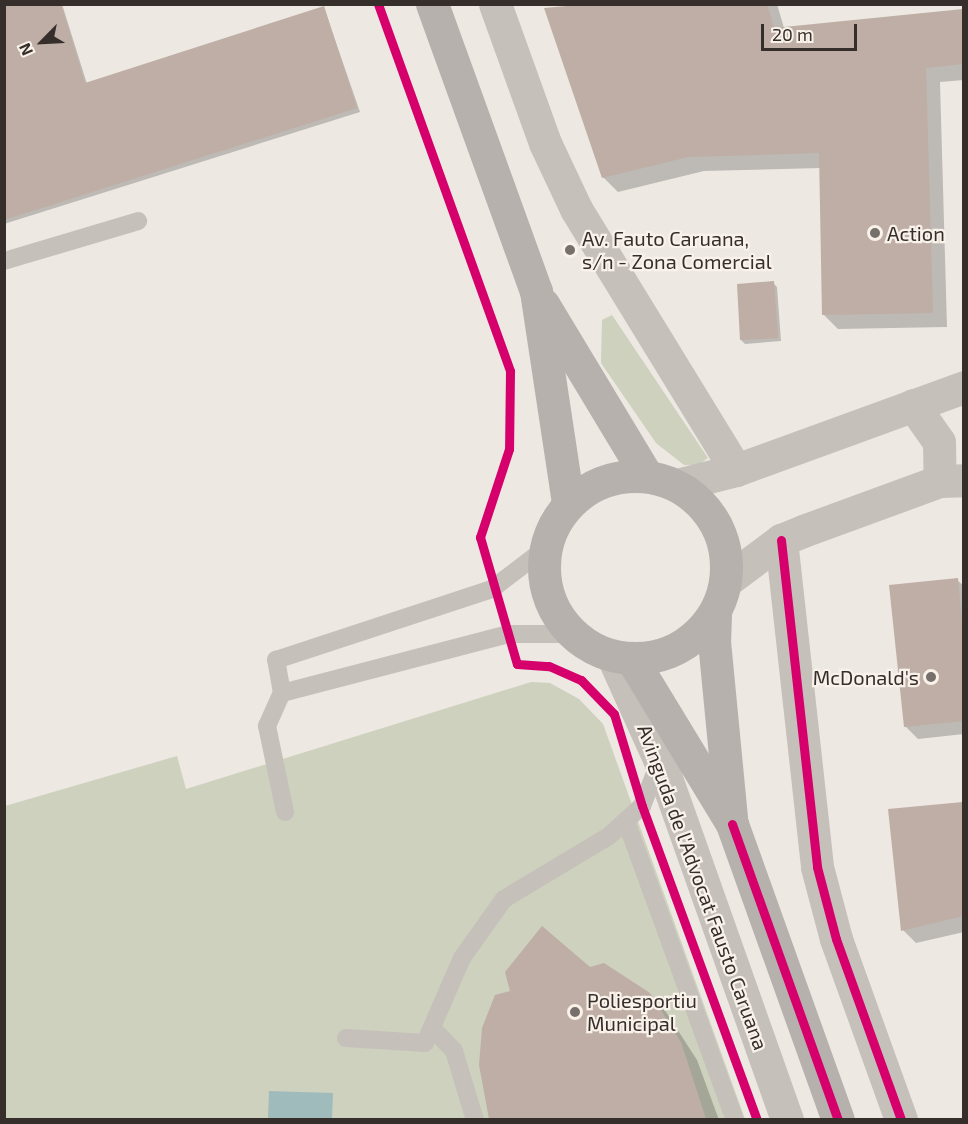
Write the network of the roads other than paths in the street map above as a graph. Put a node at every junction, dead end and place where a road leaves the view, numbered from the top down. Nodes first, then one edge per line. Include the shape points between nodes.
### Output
1 (432, 4) edge
2 (495, 4) edge
3 (138, 220) dead end
4 (4, 261) edge
5 (536, 291) junction
6 (963, 387) edge
7 (913, 405) junction
8 (736, 470) junction
9 (646, 475) junction
10 (951, 480) edge
11 (677, 485) junction
12 (568, 502) junction
13 (781, 540) junction
14 (543, 550) junction
15 (726, 581) junction
16 (715, 615) junction
17 (568, 634) junction
18 (623, 659) junction
19 (282, 693) junction
20 (660, 761) junction
21 (642, 806) junction
22 (285, 812) dead end
23 (679, 816) junction
24 (626, 821) junction
25 (732, 825) junction
26 (433, 1029) junction
27 (346, 1038) dead end
28 (475, 1119) edge
29 (735, 1119) edge
30 (787, 1119) edge
31 (838, 1119) edge
32 (901, 1119) edge

1 - 5 street
2 - 8 street via 546,143 580,217
3 - 4 lane
5 - 9 street
5 - 12 street
6 - 7 street
7 - 8 street
7 - 10 street via 939,442
8 - 11 street
9 - 11 street
9 - 12 street via 604,479
10 - 13 street
11 - 15 street via 709,512 726,550
12 - 14 street
13 - 15 street
13 - 32 street via 818,867 837,939
14 - 17 street via 546,595
14 - 19 lane via 492,589 276,660
15 - 16 street
16 - 18 street via 680,649
16 - 25 street, Avinguda de l'Advocat Fausto Caruana via 714,641
17 - 18 street
17 - 19 lane via 508,634
18 - 20 street, Avinguda de l'Advocat Fausto Caruana
18 - 25 street, Avinguda de l'Advocat Fausto Caruana
19 - 22 lane via 267,726
20 - 21 lane
20 - 23 street, Avinguda de l'Advocat Fausto Caruana
21 - 23 lane
21 - 24 lane
23 - 30 street, Avinguda de l'Advocat Fausto Caruana
24 - 26 lane via 609,836 504,899 462,958
24 - 29 lane
25 - 31 street, Avinguda de l'Advocat Fausto Caruana
26 - 27 lane via 425,1042
26 - 28 lane via 454,1051

